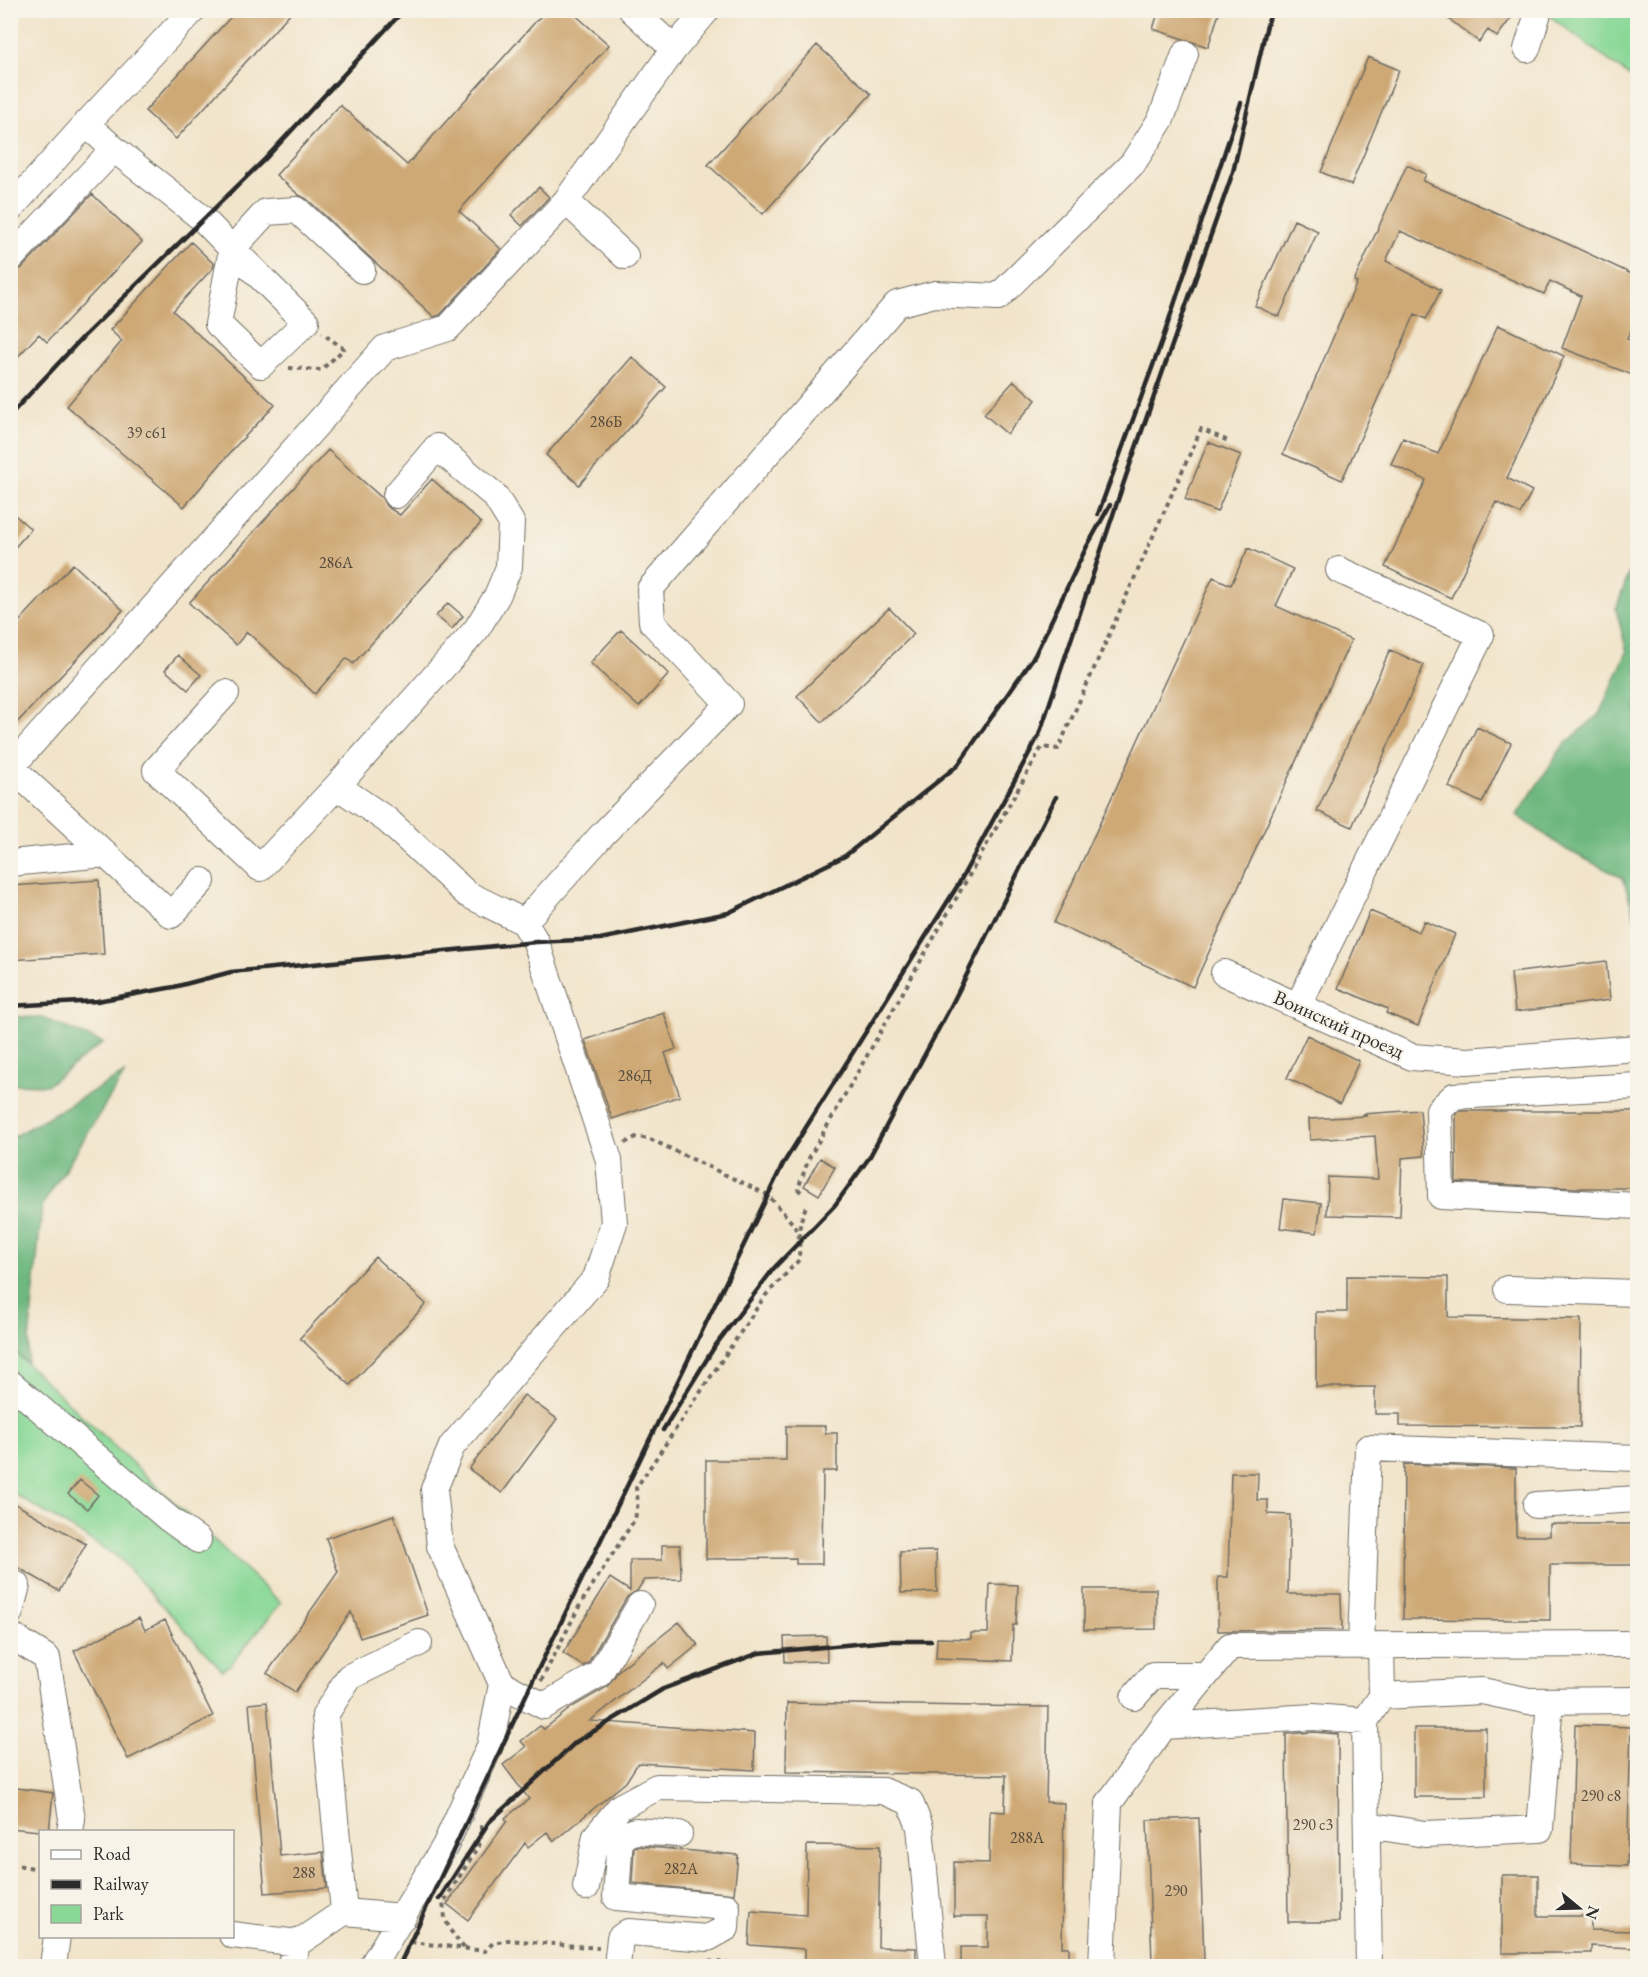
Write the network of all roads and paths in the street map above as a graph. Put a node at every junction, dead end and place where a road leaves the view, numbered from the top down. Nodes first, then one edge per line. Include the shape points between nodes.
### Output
1 (193, 10) edge
2 (632, 10) edge
3 (707, 10) edge
4 (1539, 10) edge
5 (674, 49) junction
6 (1527, 49) dead end
7 (1185, 54) dead end
8 (86, 124) junction
9 (114, 149) junction
10 (566, 201) junction
11 (10, 209) edge
12 (232, 249) junction
13 (625, 256) dead end
14 (10, 259) edge
15 (362, 270) dead end
16 (306, 322) junction
17 (261, 365) junction
18 (1228, 441) dead end
19 (396, 495) dead end
20 (1339, 570) dead end
21 (226, 693) dead end
22 (11, 767) edge
23 (337, 786) junction
24 (105, 854) junction
25 (10, 864) edge
26 (202, 881) dead end
27 (524, 922) junction
28 (1224, 973) dead end
29 (1298, 1006) junction
30 (1638, 1048) edge
31 (1638, 1086) edge
32 (624, 1143) dead end
33 (801, 1192) dead end
34 (806, 1206) dead end
35 (1638, 1206) edge
36 (800, 1241) junction
37 (1507, 1289) dead end
38 (1638, 1293) edge
39 (10, 1383) edge
40 (1638, 1458) edge
41 (1638, 1499) edge
42 (1536, 1505) dead end
43 (198, 1540) dead end
44 (17, 1585) dead end
45 (640, 1605) dead end
46 (10, 1612) edge
47 (10, 1635) edge
48 (419, 1643) dead end
49 (1638, 1644) edge
50 (1371, 1645) junction
51 (1204, 1675) junction
52 (502, 1684) junction
53 (1134, 1696) dead end
54 (1382, 1696) junction
55 (532, 1699) junction
56 (1638, 1700) edge
57 (1550, 1701) junction
58 (1365, 1721) junction
59 (1164, 1726) junction
60 (1367, 1825) junction
61 (70, 1830) edge
62 (679, 1834) dead end
63 (10, 1864) edge
64 (39, 1869) edge
65 (586, 1887) dead end
66 (344, 1912) junction
67 (403, 1917) junction
68 (234, 1936) edge
69 (57, 1938) edge
70 (389, 1939) junction
71 (485, 1951) dead end
72 (294, 1955) edge
73 (53, 1966) edge
74 (372, 1966) edge
75 (617, 1966) edge
76 (933, 1966) edge
77 (1102, 1966) edge
78 (1370, 1966) edge

1 - 8 street
2 - 5 street
3 - 5 street
4 - 6 street
5 - 10 street
7 - 27 street via 1161,119 1133,163 998,297 935,294 897,304 650,589 652,622 729,704 602,834
8 - 9 street
8 - 11 street
9 - 12 street via 203,219
9 - 14 street
10 - 13 street
10 - 22 street via 448,328 385,348
12 - 15 street via 266,212 297,210
12 - 16 street
12 - 17 street via 218,324
16 - 17 street
16 - 17 path via 344,349 321,370
18 - 33 path via 1201,429 1058,749 1042,747 809,1158 798,1189
19 - 23 street via 437,447 495,496 511,522 509,567 476,630
20 - 29 street via 1481,635
21 - 23 street via 156,770 260,868
22 - 24 street
23 - 27 street via 387,820 467,894
24 - 25 street
24 - 26 street via 171,915
27 - 52 street via 536,942 609,1161 614,1223 596,1278 452,1446 435,1489 440,1546
28 - 29 street, Воинский проезд
29 - 30 street, Воинский проезд via 1412,1057 1467,1061
31 - 35 street via 1454,1096 1439,1110 1441,1196
32 - 36 path via 636,1137 650,1139 768,1195 794,1225
34 - 36 path via 800,1222
36 - 55 path via 799,1260 765,1296 636,1488 634,1519 581,1603
37 - 38 street
39 - 43 street
40 - 50 street via 1368,1448
41 - 42 street
44 - 46 street
45 - 55 street via 599,1674 544,1706
47 - 61 street via 47,1658 72,1819
48 - 66 street via 349,1677 325,1715
49 - 50 street
50 - 51 street via 1230,1646
50 - 54 street
51 - 53 street via 1153,1675
51 - 59 street
52 - 55 street
52 - 67 street via 490,1746 445,1846
54 - 57 street via 1482,1691 1528,1701
54 - 58 street
56 - 57 street
57 - 60 street via 1540,1829 1425,1834
58 - 59 street via 1313,1717
58 - 60 street
59 - 77 street via 1109,1803
60 - 78 street
62 - 75 street via 635,1831 620,1837 616,1897 728,1907 726,1928 708,1938 628,1932 620,1938
63 - 64 path
65 - 76 street via 596,1836 620,1807 657,1787 883,1791 910,1802 920,1827
66 - 67 street
66 - 72 street
67 - 70 street
68 - 72 street
69 - 73 street
70 - 71 path
70 - 74 street

